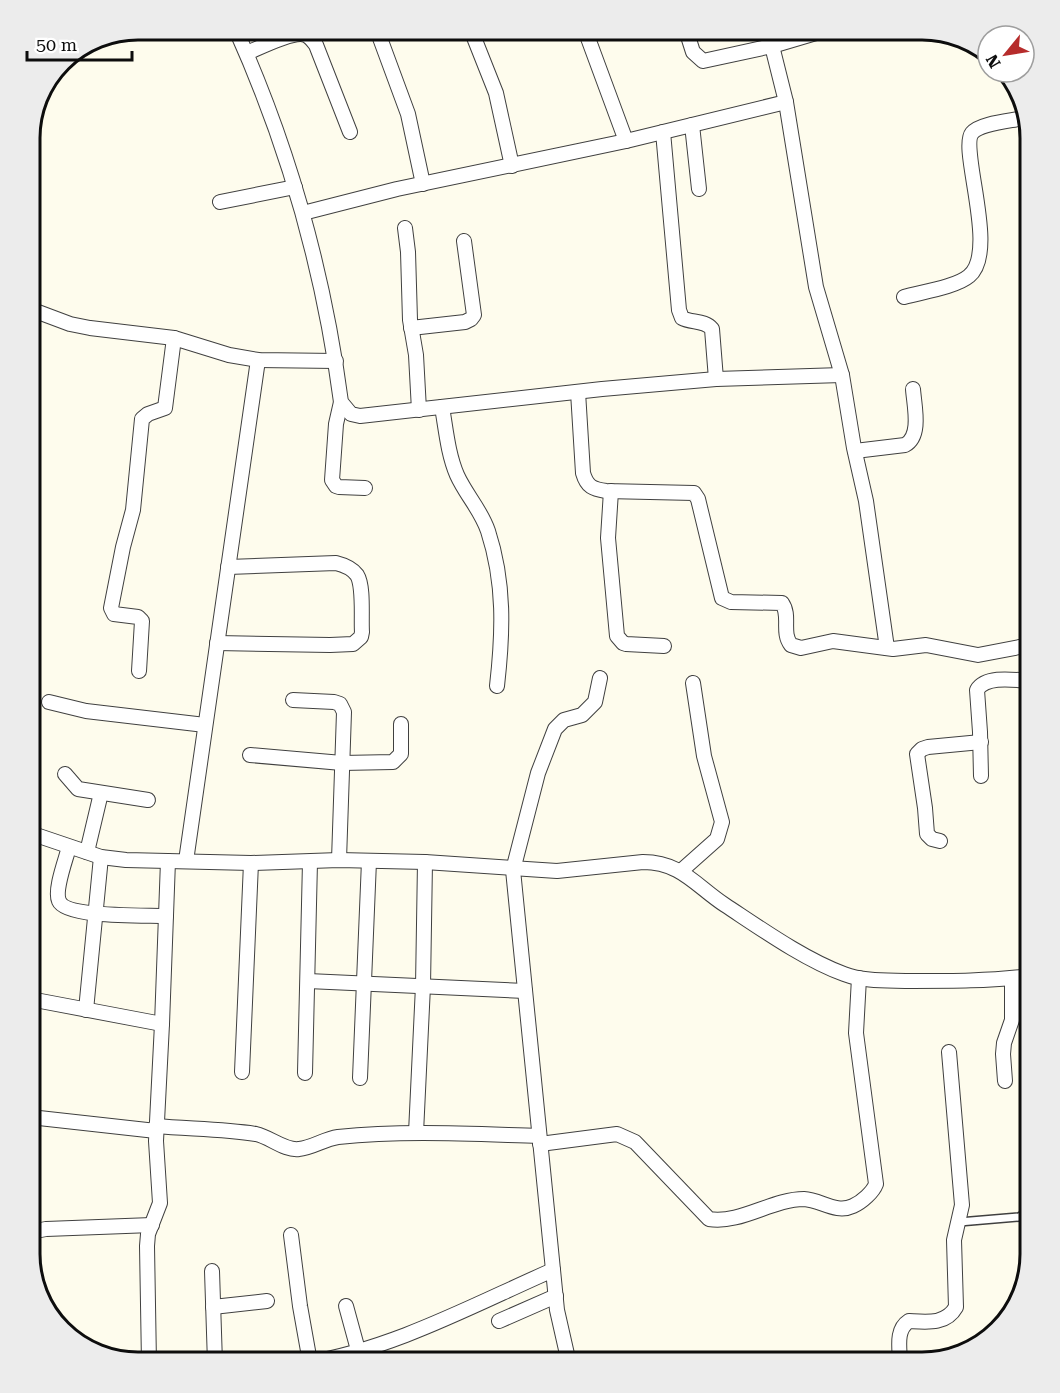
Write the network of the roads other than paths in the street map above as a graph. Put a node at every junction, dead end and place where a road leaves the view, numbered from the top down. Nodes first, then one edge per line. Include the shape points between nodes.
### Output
1 (241, 40) edge
2 (274, 40) edge
3 (311, 40) edge
4 (381, 40) edge
5 (475, 40) edge
6 (776, 40) edge
7 (589, 41) edge
8 (689, 41) edge
9 (773, 41) edge
10 (247, 53) junction
11 (786, 102) junction
12 (1017, 119) edge
13 (692, 125) junction
14 (350, 132) dead end
15 (663, 132) junction
16 (626, 141) junction
17 (512, 166) junction
18 (423, 183) junction
19 (295, 187) junction
20 (699, 189) dead end
21 (220, 201) dead end
22 (303, 213) junction
23 (405, 228) dead end
24 (464, 241) dead end
25 (904, 297) dead end
26 (41, 313) edge
27 (411, 328) junction
28 (174, 338) junction
29 (258, 360) junction
30 (336, 361) junction
31 (842, 375) junction
32 (716, 379) junction
33 (913, 389) dead end
34 (578, 392) junction
35 (341, 402) junction
36 (442, 407) junction
37 (419, 410) junction
38 (855, 451) junction
39 (364, 488) dead end
40 (611, 491) junction
41 (228, 567) junction
42 (217, 644) junction
43 (664, 646) dead end
44 (1020, 647) edge
45 (887, 648) junction
46 (139, 671) dead end
47 (600, 678) dead end
48 (1020, 681) edge
49 (693, 682) dead end
50 (497, 686) dead end
51 (293, 700) dead end
52 (49, 702) dead end
53 (401, 724) dead end
54 (205, 725) junction
55 (981, 742) junction
56 (250, 755) dead end
57 (342, 763) junction
58 (65, 774) dead end
59 (981, 776) dead end
60 (101, 793) junction
61 (148, 800) dead end
62 (40, 837) edge
63 (940, 841) dead end
64 (69, 847) junction
65 (94, 855) junction
66 (339, 860) junction
67 (168, 861) junction
68 (186, 861) junction
69 (369, 861) junction
70 (310, 862) junction
71 (425, 862) junction
72 (251, 863) junction
73 (513, 870) junction
74 (681, 871) junction
75 (96, 914) junction
76 (166, 916) junction
77 (1020, 977) edge
78 (859, 978) junction
79 (1012, 978) junction
80 (308, 981) junction
81 (366, 984) junction
82 (423, 986) junction
83 (525, 991) junction
84 (40, 1001) edge
85 (86, 1010) junction
86 (162, 1024) junction
87 (949, 1052) dead end
88 (242, 1072) dead end
89 (305, 1073) dead end
90 (360, 1078) dead end
91 (1005, 1081) dead end
92 (40, 1118) edge
93 (156, 1129) junction
94 (416, 1133) junction
95 (539, 1140) junction
96 (1020, 1216) edge
97 (959, 1222) junction
98 (152, 1225) junction
99 (40, 1230) edge
100 (291, 1235) dead end
101 (553, 1270) junction
102 (212, 1271) dead end
103 (556, 1296) junction
104 (267, 1301) dead end
105 (213, 1306) junction
106 (346, 1306) dead end
107 (500, 1321) dead end
108 (358, 1350) junction
109 (149, 1352) edge
110 (215, 1352) edge
111 (306, 1352) edge
112 (350, 1352) edge
113 (567, 1352) edge
114 (900, 1352) edge

1 - 10 street
2 - 10 street
3 - 14 street
4 - 18 street via 408,114
5 - 17 street via 496,93
6 - 11 street
7 - 16 street
8 - 9 street via 693,52 703,61
10 - 19 street
11 - 13 street
11 - 31 street via 816,286
12 - 25 street via 981,127 970,138 980,238 976,269 965,279
13 - 15 street
13 - 20 street
15 - 16 street
15 - 32 street via 679,310 682,318 712,328
16 - 17 street
17 - 18 street
18 - 22 street
19 - 21 street
19 - 22 street
22 - 30 street
23 - 27 street
24 - 27 street via 474,315 465,322
26 - 28 street via 90,328
27 - 37 street
28 - 29 street
28 - 46 street via 165,408 142,419 133,510 111,608 114,614 142,621
29 - 30 street
29 - 41 street
30 - 35 street
31 - 32 street
31 - 38 street
32 - 34 street
33 - 38 street via 915,432 910,442
34 - 36 street
34 - 40 street via 585,479 593,489
35 - 37 street via 351,414 360,416
35 - 39 street via 332,480 339,487
36 - 37 street
36 - 50 street via 453,464 488,529 497,562 503,616
38 - 45 street
40 - 43 street via 608,553 617,636 622,644
40 - 45 street via 694,493 722,598 730,602 782,603 791,645 801,648 842,641
41 - 42 street
41 - 42 street via 344,565 357,574 360,582 362,632 353,644
42 - 54 street
44 - 45 street via 978,655 926,645
47 - 73 street via 595,702 582,715 564,720 555,729 538,773
48 - 55 street via 988,681 978,686
49 - 74 street via 704,756 722,822 717,839
51 - 57 street via 340,704 344,712
52 - 54 street via 86,711
53 - 57 street via 398,759 386,763
54 - 68 street
55 - 59 street
55 - 63 street via 928,747 917,754 927,834
56 - 57 street
57 - 66 street
58 - 60 street via 78,789
60 - 61 street
60 - 65 street
62 - 64 street
64 - 65 street
64 - 75 street via 58,890 59,902 68,909
65 - 67 street
65 - 75 street
66 - 69 street
66 - 70 street
67 - 68 street
67 - 76 street
68 - 72 street
69 - 71 street
69 - 81 street
70 - 72 street
70 - 80 street
71 - 73 street
71 - 82 street
72 - 88 street
73 - 74 street via 557,871 643,861
73 - 83 street
74 - 78 street via 777,939
75 - 76 street
75 - 85 street
76 - 86 street
77 - 79 street
78 - 79 street
78 - 95 street via 856,1033 876,1184 853,1206 836,1208 803,1199 723,1220 709,1219 625,1136
79 - 91 street via 1012,1020 1003,1054
80 - 81 street
80 - 89 street
81 - 82 street
81 - 90 street
82 - 83 street
82 - 94 street
83 - 95 street
84 - 85 street
85 - 86 street
86 - 93 street
87 - 97 street via 962,1205
92 - 93 street
93 - 94 street via 256,1134 293,1149 336,1137
93 - 98 street via 159,1203
94 - 95 street
95 - 101 street
96 - 97 lane
97 - 114 street via 954,1240 956,1307 951,1315 938,1321 905,1324 901,1328
98 - 99 street
98 - 109 street via 147,1246
100 - 111 street
101 - 103 street
101 - 108 street via 424,1327
102 - 105 street
103 - 107 street
103 - 113 street
104 - 105 street
105 - 110 street
106 - 108 street
108 - 112 street

